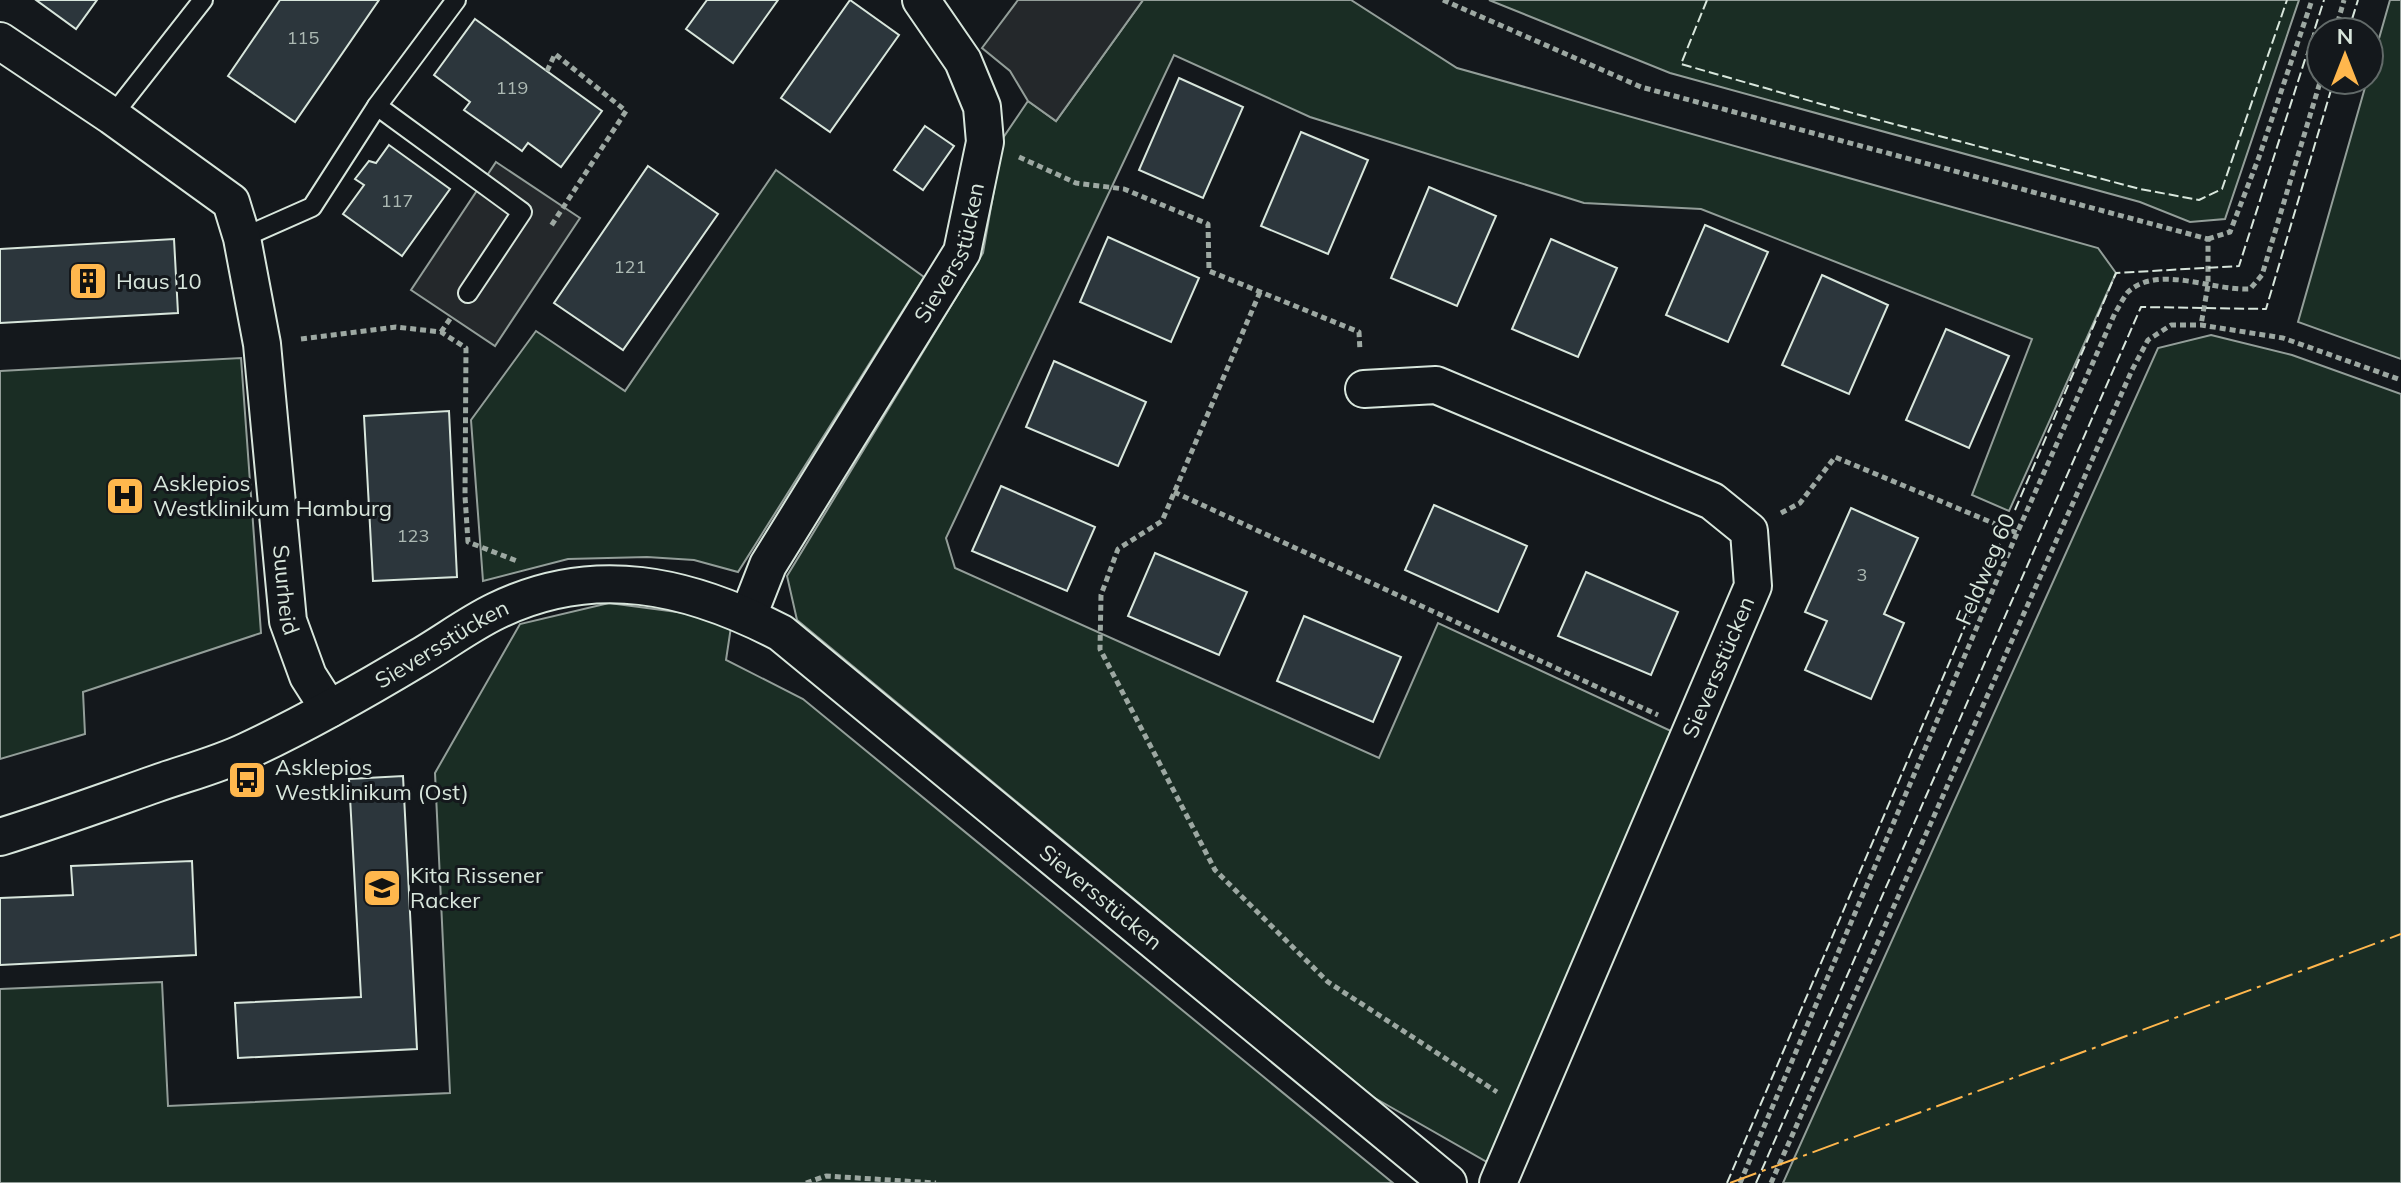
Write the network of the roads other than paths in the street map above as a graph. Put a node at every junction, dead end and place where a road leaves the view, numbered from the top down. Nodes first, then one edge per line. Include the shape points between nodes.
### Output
1 (203, 0) edge
2 (456, 0) edge
3 (921, 0) edge
4 (0, 41) edge
5 (377, 106) junction
6 (112, 116) junction
7 (242, 238) junction
8 (468, 293) dead end
9 (1364, 389) road end
10 (748, 616) junction
11 (329, 709) junction
12 (0, 837) edge
13 (1448, 1183) edge
14 (1498, 1183) edge

1 - 6 lane
2 - 5 lane
3 - 10 street, Sieversstücken via 963,61 982,107 985,142 962,252 768,565
4 - 6 street, Suurheid
5 - 7 lane via 312,207
5 - 8 lane via 522,212
6 - 7 street, Suurheid via 231,202
7 - 11 street, Suurheid via 262,344 288,621 308,676
9 - 14 street, Sieversstücken via 1436,385 1712,501 1749,531 1753,586
10 - 11 street, Sieversstücken via 694,595 633,585 547,593 495,612
10 - 13 street, Sieversstücken via 781,633
11 - 12 street via 237,755

